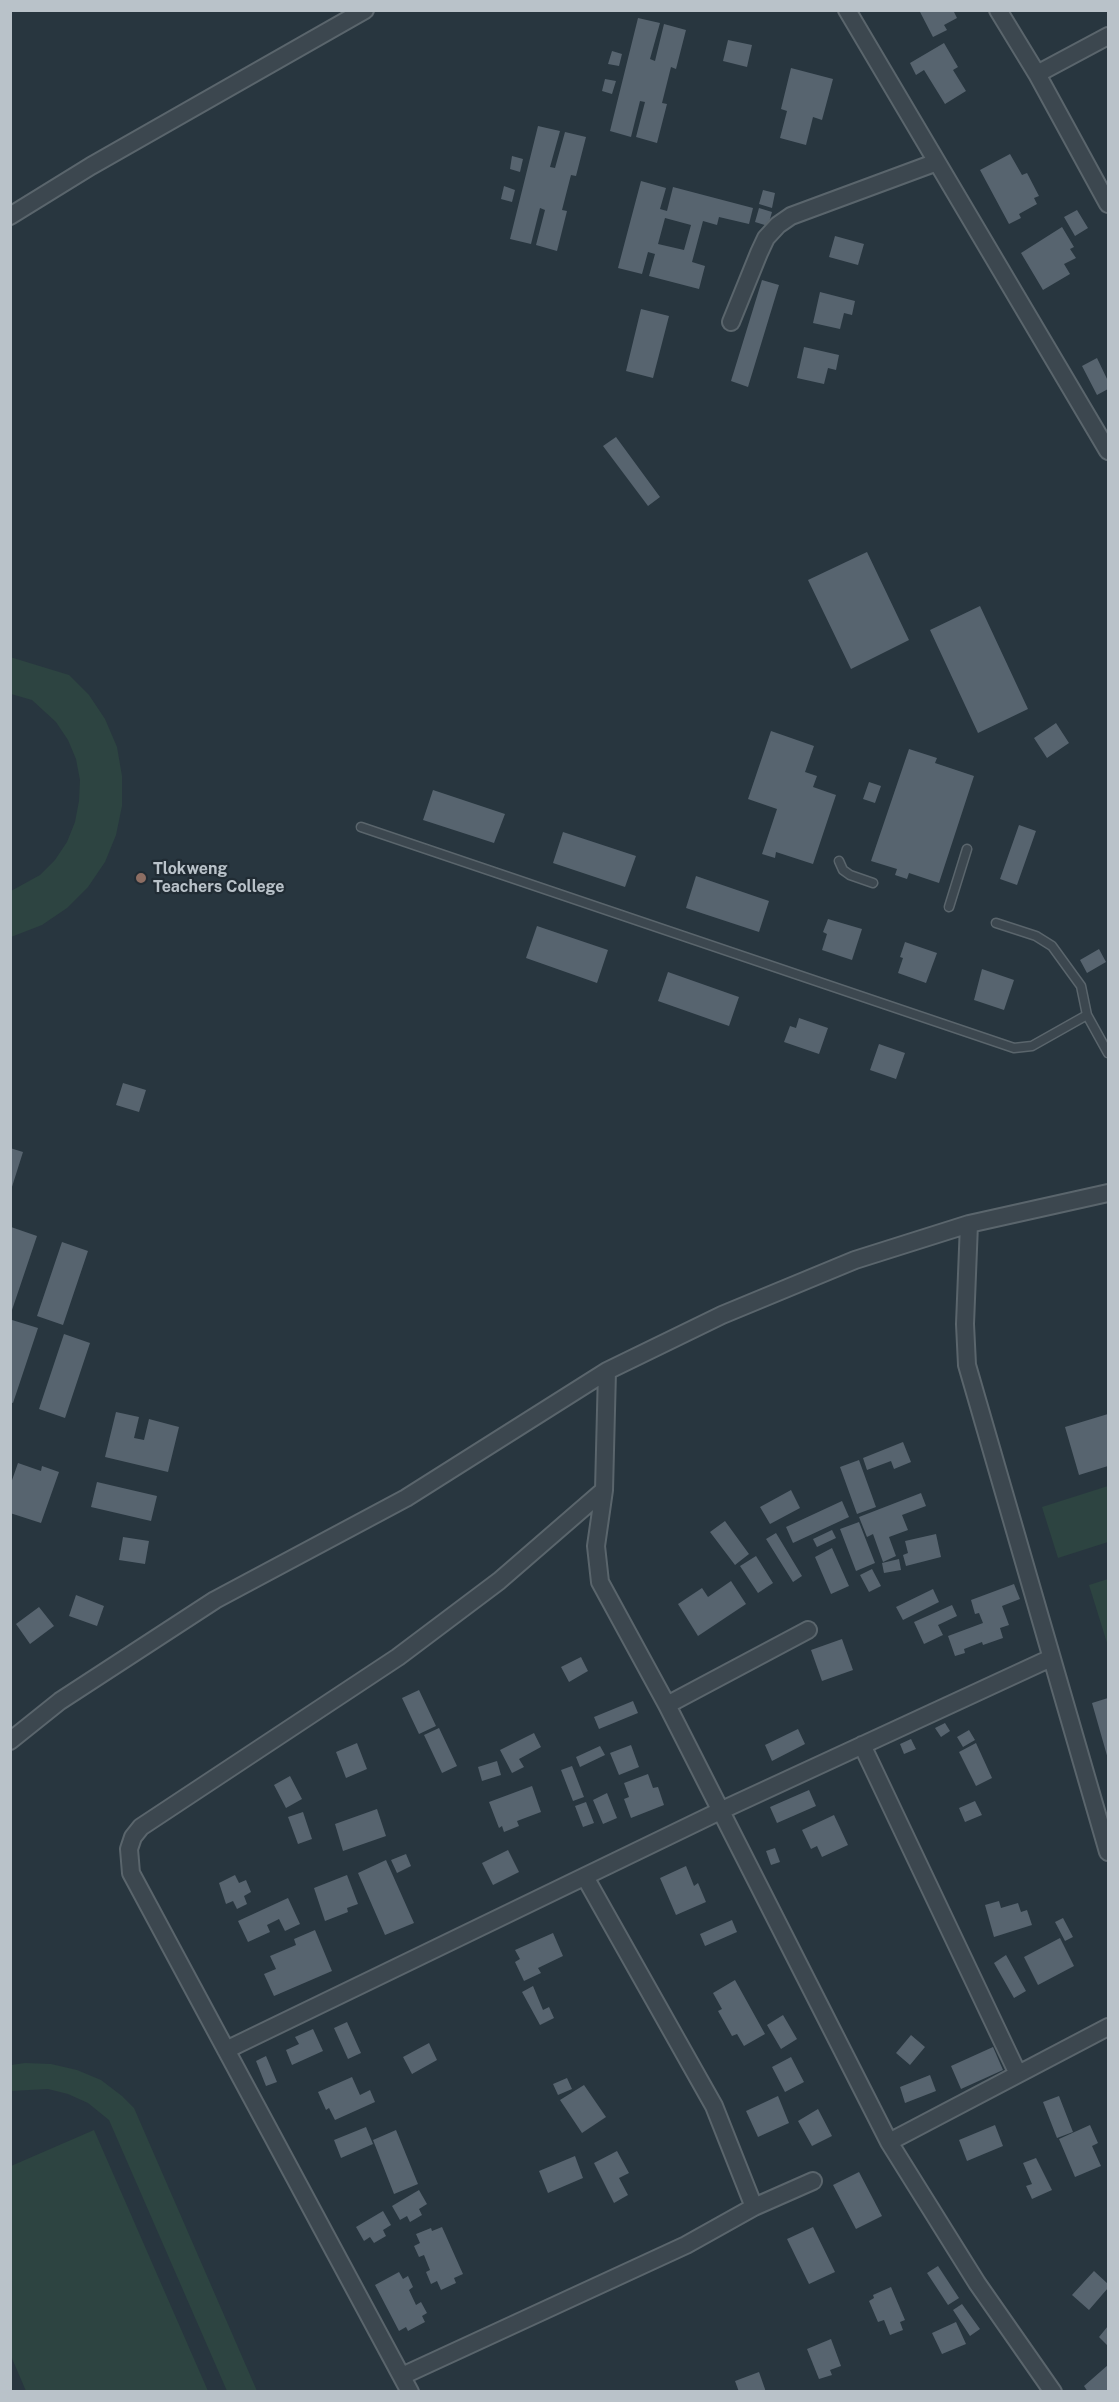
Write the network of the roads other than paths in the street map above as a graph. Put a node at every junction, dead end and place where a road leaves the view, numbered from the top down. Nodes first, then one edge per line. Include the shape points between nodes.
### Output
1 (365, 10) edge
2 (847, 10) edge
3 (998, 10) edge
4 (1108, 36) edge
5 (1037, 74) junction
6 (937, 162) junction
7 (1108, 204) edge
8 (10, 216) edge
9 (731, 322) dead end
10 (1108, 451) edge
11 (361, 827) dead end
12 (968, 849) dead end
13 (839, 861) dead end
14 (873, 883) dead end
15 (949, 907) dead end
16 (996, 923) dead end
17 (1087, 1015) junction
18 (1108, 1053) edge
19 (1108, 1193) edge
20 (969, 1224) junction
21 (608, 1371) junction
22 (604, 1490) junction
23 (808, 1630) dead end
24 (1051, 1658) junction
25 (667, 1705) junction
26 (10, 1741) edge
27 (862, 1746) junction
28 (720, 1811) junction
29 (1108, 1852) edge
30 (585, 1877) junction
31 (1108, 2027) edge
32 (226, 2050) junction
33 (1018, 2074) junction
34 (889, 2142) junction
35 (813, 2181) dead end
36 (754, 2207) junction
37 (402, 2376) junction
38 (410, 2391) edge
39 (1053, 2391) edge

1 - 8 street
2 - 6 street
3 - 5 street
4 - 5 street
5 - 7 street
6 - 9 street via 791,216 778,225 766,238
6 - 10 street
11 - 17 lane via 1014,1048 1032,1046
12 - 15 lane
13 - 14 lane via 850,875
16 - 17 lane via 1036,936 1052,946 1081,986
17 - 18 lane
19 - 20 street
20 - 21 street via 844,1265 722,1315
20 - 24 street via 964,1324 967,1365
21 - 22 street
21 - 26 street via 406,1498 215,1600 60,1701
22 - 25 street via 596,1546 600,1582
22 - 32 street via 499,1581 398,1657 141,1827 133,1837 131,1873
23 - 25 street
24 - 27 street
24 - 29 street
25 - 28 street
27 - 28 street
27 - 33 street
28 - 30 street
28 - 34 street
30 - 32 street
30 - 36 street via 714,2106
31 - 33 street
32 - 37 street
33 - 34 street
34 - 39 street via 977,2283
35 - 36 street
36 - 37 street via 686,2246
37 - 38 street

